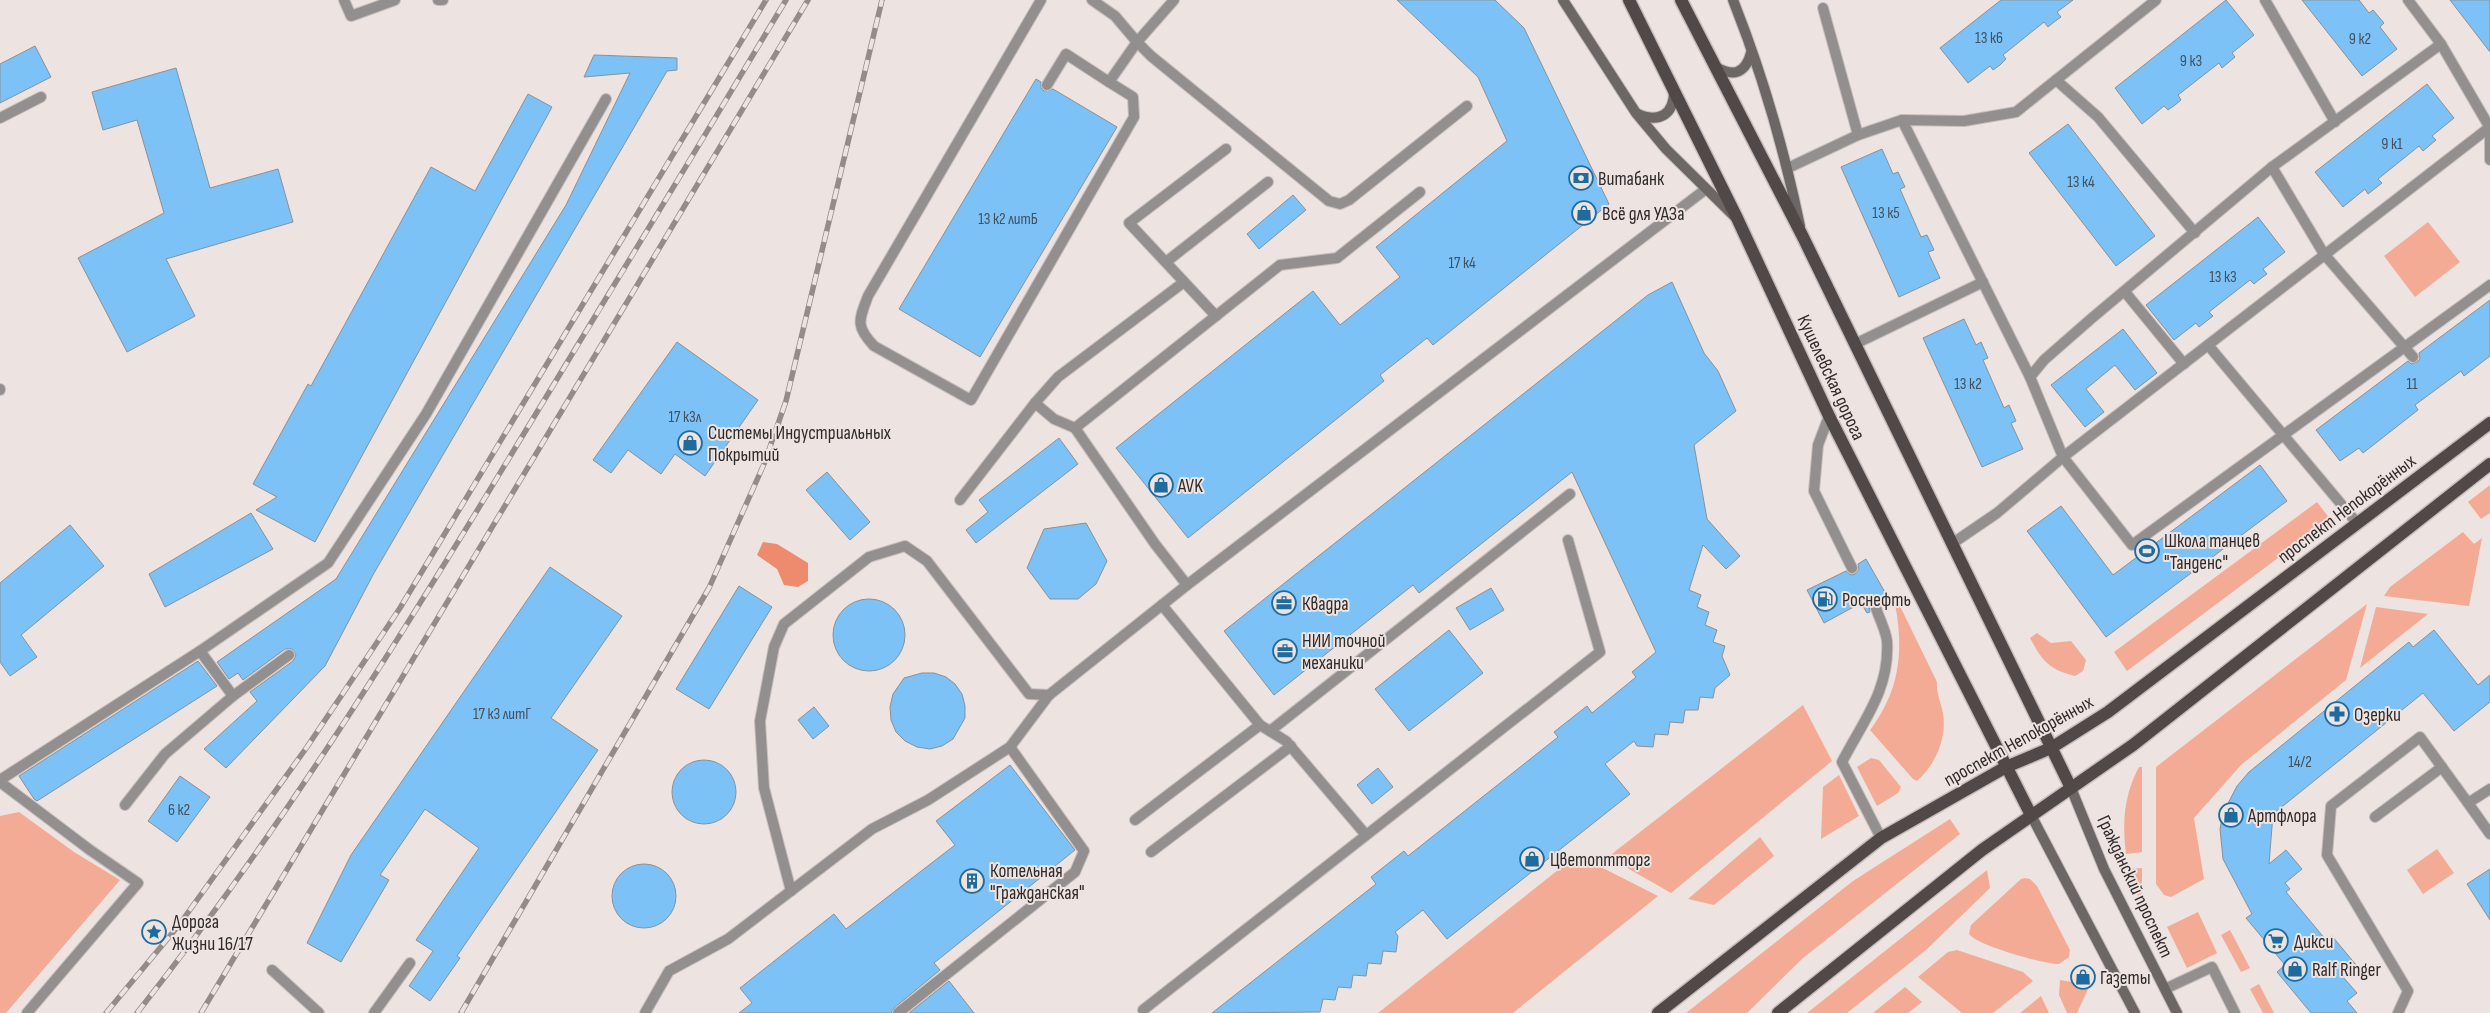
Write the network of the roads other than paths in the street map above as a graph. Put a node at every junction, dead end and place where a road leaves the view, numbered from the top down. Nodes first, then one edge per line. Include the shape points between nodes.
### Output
1 (344, 0) edge
2 (395, 0) edge
3 (438, 0) edge
4 (443, 0) edge
5 (1041, 0) edge
6 (1092, 0) edge
7 (1174, 0) edge
8 (1563, 0) edge
9 (1629, 0) edge
10 (1681, 0) edge
11 (1733, 0) edge
12 (2156, 0) edge
13 (2265, 0) edge
14 (2408, 0) edge
15 (1823, 8) dead end
16 (1137, 42) junction
17 (2441, 44) junction
18 (1751, 53) junction
19 (1716, 67) junction
20 (2056, 80) junction
21 (1109, 82) junction
22 (1047, 85) dead end
23 (1674, 90) junction
24 (41, 97) dead end
25 (606, 99) dead end
26 (1467, 106) dead end
27 (1636, 113) junction
28 (0, 118) edge
29 (1902, 120) junction
30 (2335, 122) junction
31 (2490, 127) edge
32 (1858, 135) junction
33 (1226, 149) dead end
34 (2490, 160) edge
35 (2272, 167) junction
36 (1788, 168) junction
37 (1268, 182) dead end
38 (1706, 189) junction
39 (1420, 192) dead end
40 (1737, 218) junction
41 (2195, 233) junction
42 (1802, 236) junction
43 (2324, 254) junction
44 (1166, 262) junction
45 (1184, 282) junction
46 (1983, 282) junction
47 (2490, 285) edge
48 (2125, 292) junction
49 (1216, 316) junction
50 (1856, 344) junction
51 (2208, 345) junction
52 (2405, 347) junction
53 (2413, 357) dead end
54 (2184, 364) junction
55 (2030, 377) junction
56 (1035, 403) junction
57 (1829, 416) junction
58 (2490, 424) edge
59 (1076, 428) junction
60 (2283, 434) junction
61 (2063, 457) junction
62 (2490, 464) edge
63 (1570, 494) dead end
64 (960, 500) dead end
65 (2357, 523) junction
66 (1568, 540) dead end
67 (1953, 543) junction
68 (1852, 568) dead end
69 (1188, 585) junction
70 (1162, 605) junction
71 (1876, 608) dead end
72 (200, 651) junction
73 (289, 655) dead end
74 (1049, 695) junction
75 (233, 696) junction
76 (1260, 725) junction
77 (1270, 731) junction
78 (1291, 746) junction
79 (1010, 747) junction
80 (2051, 748) junction
81 (2006, 767) junction
82 (2442, 767) junction
83 (0, 781) edge
84 (2071, 788) junction
85 (2490, 788) edge
86 (2468, 803) junction
87 (125, 805) dead end
88 (2031, 815) junction
89 (2375, 817) dead end
90 (1135, 820) dead end
91 (2490, 834) edge
92 (1366, 835) junction
93 (1881, 838) junction
94 (1151, 852) dead end
95 (791, 891) junction
96 (410, 964) dead end
97 (272, 970) dead end
98 (2165, 989) junction
99 (1143, 1010) dead end
100 (27, 1013) edge
101 (318, 1013) edge
102 (374, 1013) edge
103 (645, 1013) edge
104 (898, 1013) edge
105 (1658, 1013) edge
106 (1778, 1013) edge
107 (2135, 1013) edge
108 (2177, 1013) edge
109 (2234, 1013) edge
110 (2398, 1013) edge

1 - 2 lane via 351,16
3 - 4 lane
5 - 21 lane via 868,296 859,320 862,333 874,346 971,400 1134,117 1133,97
6 - 16 lane via 1115,16
7 - 16 lane
8 - 27 main road
9 - 23 main road, Кушелевская дорога
10 - 19 main road, Кушелевская дорога
11 - 18 main road
12 - 20 lane
13 - 30 lane
14 - 17 lane
15 - 32 lane
16 - 21 lane
16 - 26 lane via 1321,195 1340,204
17 - 30 lane
17 - 31 lane
18 - 19 main road via 1735,74
18 - 36 main road via 1760,72
19 - 42 main road, Кушелевская дорога
20 - 29 lane via 2016,112 1964,121
20 - 41 lane via 2098,117
21 - 22 lane via 1066,54
23 - 27 main road via 1674,102 1666,114 1656,118
23 - 40 main road, Кушелевская дорога
24 - 28 lane
25 - 72 lane via 426,414 328,562
27 - 38 main road
29 - 32 lane
29 - 46 lane
30 - 35 lane
31 - 34 lane
31 - 43 lane
32 - 36 lane
33 - 44 lane via 1129,223
35 - 41 lane
35 - 43 lane
36 - 42 main road
37 - 44 lane
38 - 40 main road
38 - 69 lane
39 - 49 lane via 1337,258 1280,265
40 - 57 main road, Кушелевская дорога
41 - 48 lane
42 - 50 main road, Кушелевская дорога
43 - 51 lane
43 - 52 lane
44 - 45 lane
45 - 49 lane
45 - 56 lane via 1058,377
46 - 50 lane
46 - 55 lane
47 - 52 lane
48 - 54 lane
48 - 55 lane via 2044,360
49 - 59 lane
50 - 67 main road, Кушелевская дорога
51 - 54 lane
51 - 60 lane
52 - 53 lane
52 - 60 lane
54 - 61 lane
55 - 61 lane
56 - 59 lane via 1054,420
56 - 64 lane
57 - 68 lane via 1818,445 1814,491
57 - 81 main road, Кушелевская дорога
58 - 65 main road, проспект Непокорённых
59 - 69 lane via 1155,544
60 - 61 lane via 2132,545
60 - 65 lane
61 - 67 lane via 1998,513
62 - 84 main road via 2133,745
63 - 77 lane
65 - 80 main road, проспект Непокорённых via 2108,712
66 - 92 lane via 1600,652
67 - 80 main road, Кушелевская дорога
69 - 70 lane
70 - 74 lane
70 - 76 lane
71 - 93 lane via 1887,640 1884,677 1878,699 1842,762
72 - 75 lane
72 - 83 lane
73 - 75 lane
74 - 79 lane
74 - 95 lane via 1029,694 927,560 905,546 869,557 784,624 774,647 760,721 764,779
75 - 87 lane via 165,754
76 - 77 lane
76 - 90 lane
77 - 78 lane
78 - 92 lane
78 - 94 lane
79 - 95 lane via 928,800 872,829
79 - 104 lane via 1084,851 1075,872
80 - 81 main road, проспект Непокорённых
80 - 84 main road, Гражданский проспект
81 - 88 main road
81 - 93 main road, проспект Непокорённых
82 - 86 lane
82 - 89 lane
82 - 110 lane via 2420,737 2331,806 2327,855 2408,991
83 - 100 lane via 138,884
84 - 88 main road
84 - 98 main road, Гражданский проспект via 2104,870
85 - 86 lane
86 - 91 lane
88 - 106 main road via 1982,850
88 - 107 main road
92 - 99 lane
93 - 105 main road, проспект Непокорённых
95 - 103 lane via 728,939 669,972
96 - 102 lane
97 - 101 lane
98 - 108 main road, Гражданский проспект
98 - 109 lane via 2212,967

